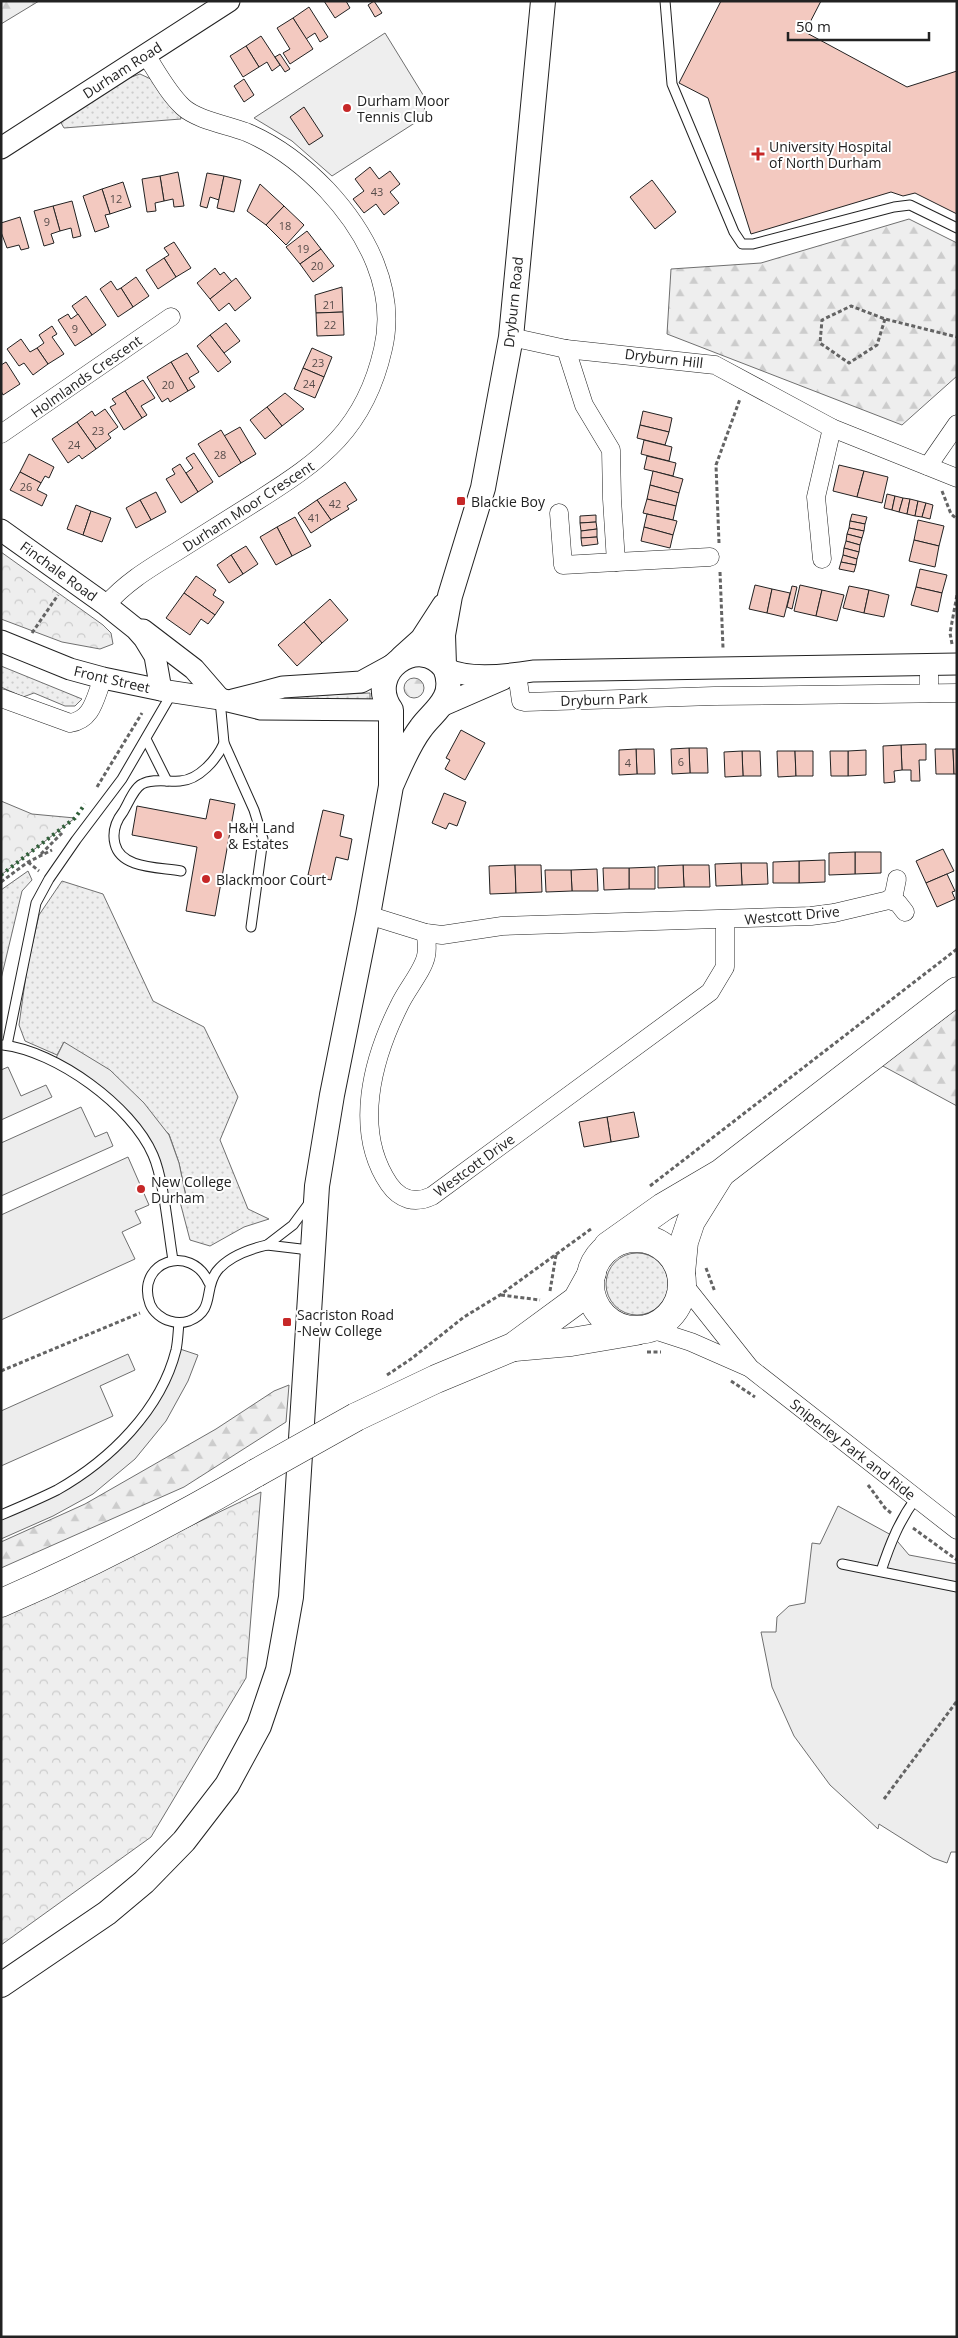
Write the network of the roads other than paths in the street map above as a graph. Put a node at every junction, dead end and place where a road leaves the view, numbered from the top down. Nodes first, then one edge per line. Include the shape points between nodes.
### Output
1 (543, 1) edge
2 (665, 1) edge
3 (227, 2) edge
4 (146, 55) junction
5 (8, 144) edge
6 (957, 228) edge
7 (170, 318) dead end
8 (511, 337) junction
9 (566, 349) junction
10 (957, 424) edge
11 (832, 428) junction
12 (1, 434) edge
13 (930, 467) junction
14 (957, 478) edge
15 (559, 513) dead end
16 (1, 530) edge
17 (716, 557) road end
18 (822, 559) dead end
19 (616, 562) junction
20 (450, 596) junction
21 (111, 609) junction
22 (1, 641) edge
23 (398, 661) junction
24 (956, 664) edge
25 (929, 666) junction
26 (445, 667) junction
27 (719, 669) junction
28 (514, 674) junction
29 (103, 678) junction
30 (167, 691) junction
31 (957, 692) edge
32 (929, 693) junction
33 (714, 696) junction
34 (1, 698) edge
35 (224, 700) junction
36 (438, 709) junction
37 (391, 710) junction
38 (146, 739) junction
39 (224, 743) junction
40 (167, 781) junction
41 (391, 786) junction
42 (181, 871) dead end
43 (897, 879) dead end
44 (889, 900) junction
45 (905, 912) dead end
46 (368, 915) junction
47 (725, 920) junction
48 (251, 927) dead end
49 (426, 933) junction
50 (957, 991) edge
51 (4, 1045) edge
52 (721, 1173) junction
53 (316, 1193) junction
54 (602, 1236) junction
55 (267, 1245) junction
56 (312, 1253) junction
57 (173, 1260) junction
58 (592, 1273) junction
59 (681, 1277) junction
60 (209, 1283) junction
61 (179, 1323) junction
62 (642, 1337) junction
63 (513, 1347) junction
64 (750, 1368) junction
65 (916, 1498) junction
66 (1, 1515) edge
67 (957, 1530) edge
68 (842, 1564) dead end
69 (881, 1571) junction
70 (957, 1587) edge
71 (1, 1603) edge
72 (1, 1985) edge

1 - 8 main road, Dryburn Road
2 - 6 lane via 672,84 734,232 742,244 910,205
3 - 4 street, Durham Road
4 - 5 street, Durham Road
4 - 21 street, Durham Moor Crescent via 187,110 248,133 270,145 305,168 328,191 346,213 372,256 386,296 387,336 365,403 341,438 325,454 293,479 132,579
7 - 12 street, Holmlands Crescent
8 - 9 street, Dryburn Hill
8 - 20 main road, Dryburn Road via 483,488
9 - 11 street, Dryburn Hill via 715,364
9 - 19 street via 584,405 611,450
10 - 13 street
11 - 13 street, Dryburn Hill
11 - 18 street via 816,496
13 - 14 street, Dryburn Hill
15 - 19 street via 563,566
16 - 21 street, Finchale Road
17 - 19 street
20 - 23 main road, Dryburn Road via 422,640
20 - 26 main road, Dryburn Road via 443,635
21 - 30 street, Finchale Road via 136,629 150,646
21 - 35 street, Finchale Road via 178,655
22 - 29 street, Front Street via 70,669
23 - 26 main road via 420,655
23 - 35 street, Front Street via 361,682 283,687
23 - 37 main road via 384,682
24 - 25 street, Dryburn Park
25 - 27 street, Dryburn Park
25 - 32 street
26 - 28 street, Dryburn Park via 460,674
26 - 36 main road via 448,688
27 - 28 street, Dryburn Park via 533,671
27 - 33 street
28 - 33 street, Dryburn Park via 519,697 525,702
28 - 36 street, Dryburn Park
29 - 30 street, Front Street
29 - 34 street via 88,715 70,723
30 - 35 street, Front Street
30 - 38 lane
31 - 32 street, Dryburn Park
32 - 33 street, Dryburn Park
35 - 37 street, Front Street via 261,709
35 - 39 lane
36 - 37 main road via 418,717
36 - 41 main road via 410,744
37 - 41 main road
38 - 40 lane
38 - 51 lane via 36,903
39 - 40 lane via 213,760 190,780
39 - 48 lane via 254,810 262,839
40 - 42 lane via 140,785 117,821 114,838 117,852 130,862
41 - 46 main road
43 - 44 street via 894,894
44 - 45 street via 898,903
44 - 47 street, Westcott Drive via 811,916
46 - 49 street, Westcott Drive
46 - 53 main road
47 - 49 street, Westcott Drive via 502,926 442,935
47 - 49 street, Westcott Drive via 725,967 710,992 432,1196 418,1201 401,1197 377,1164 369,1109 385,1035 427,954
50 - 52 highway
51 - 57 lane via 31,1052 60,1066 100,1092 136,1126 154,1157
52 - 54 highway via 663,1207
52 - 59 highway via 691,1221 684,1242
53 - 55 lane via 293,1225
53 - 56 main road
54 - 58 highway
54 - 59 highway via 642,1239 661,1246 672,1255
55 - 56 lane
55 - 60 lane via 252,1248 229,1261
56 - 72 main road via 291,1598 278,1670 259,1726 227,1785 184,1841 151,1875 107,1913
57 - 60 lane via 196,1265
57 - 61 lane via 155,1270 150,1279 148,1297 158,1315
58 - 62 highway via 590,1284 597,1308 606,1319
58 - 63 highway via 577,1300
59 - 62 highway via 680,1299 673,1312
59 - 64 street
60 - 61 lane via 210,1295 202,1312
61 - 66 lane via 177,1348 160,1390 122,1441 64,1486
62 - 63 highway
62 - 64 street via 691,1342
63 - 71 highway, bridge via 356,1417 103,1556
64 - 65 street, Sniperley Park and Ride
65 - 67 street, Sniperley Park and Ride
65 - 69 lane via 901,1520
68 - 69 lane
69 - 70 lane

